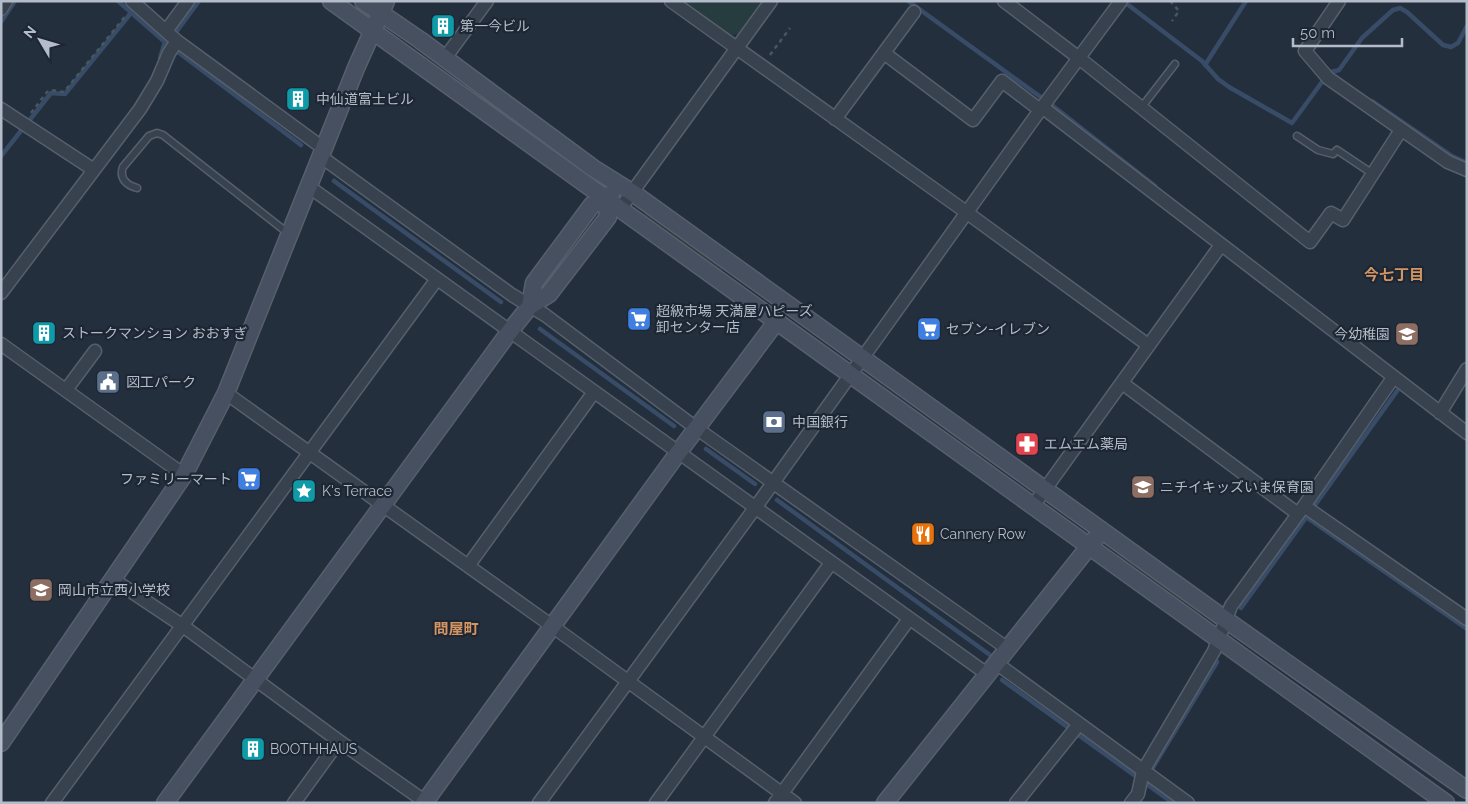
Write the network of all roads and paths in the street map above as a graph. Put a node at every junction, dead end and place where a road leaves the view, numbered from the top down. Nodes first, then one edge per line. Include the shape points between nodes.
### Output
1 (6, 1) edge
2 (188, 1) edge
3 (331, 1) edge
4 (363, 1) edge
5 (487, 1) edge
6 (671, 1) edge
7 (771, 1) edge
8 (1004, 1) edge
9 (1170, 1) edge
10 (1339, 1) edge
11 (1120, 2) edge
12 (130, 7) edge
13 (383, 7) edge
14 (1, 9) edge
15 (914, 12) dead end
16 (1172, 20) dead end
17 (790, 28) dead end
18 (372, 31) junction
19 (172, 40) junction
20 (737, 48) junction
21 (884, 53) junction
22 (445, 58) junction
23 (1079, 58) junction
24 (1175, 64) dead end
25 (762, 66) junction
26 (1043, 105) junction
27 (1141, 108) junction
28 (1, 109) edge
29 (835, 119) junction
30 (24, 125) junction
31 (1401, 130) junction
32 (1297, 136) dead end
33 (322, 152) junction
34 (90, 168) junction
35 (1467, 170) edge
36 (1373, 174) junction
37 (618, 184) junction
38 (308, 186) junction
39 (137, 188) dead end
40 (633, 193) junction
41 (614, 204) junction
42 (966, 212) junction
43 (289, 234) junction
44 (1220, 245) junction
45 (437, 279) junction
46 (1, 293) edge
47 (530, 306) junction
48 (776, 322) junction
49 (510, 331) junction
50 (1, 344) edge
51 (1148, 345) junction
52 (95, 351) dead end
53 (861, 358) junction
54 (1467, 369) edge
55 (850, 374) junction
56 (1393, 378) junction
57 (1122, 383) junction
58 (66, 390) junction
59 (594, 392) junction
60 (226, 394) junction
61 (1440, 413) junction
62 (696, 428) junction
63 (1467, 433) edge
64 (678, 453) junction
65 (310, 454) junction
66 (184, 475) junction
67 (774, 482) junction
68 (1046, 489) junction
69 (383, 506) junction
70 (1033, 506) junction
71 (755, 508) junction
72 (1306, 510) junction
73 (1102, 530) junction
74 (1089, 547) junction
75 (831, 563) junction
76 (468, 566) junction
77 (114, 580) junction
78 (909, 619) junction
79 (1467, 619) edge
80 (1226, 620) junction
81 (183, 626) junction
82 (552, 626) junction
83 (1219, 638) junction
84 (1008, 649) junction
85 (992, 669) junction
86 (254, 680) junction
87 (628, 681) junction
88 (1075, 729) junction
89 (704, 736) junction
90 (339, 742) junction
91 (1, 743) edge
92 (1144, 776) junction
93 (1467, 790) edge
94 (779, 798) edge
95 (426, 802) edge
96 (52, 803) edge
97 (165, 803) edge
98 (294, 803) edge
99 (538, 803) edge
100 (656, 803) edge
101 (795, 803) edge
102 (885, 803) edge
103 (1016, 803) edge
104 (1132, 803) edge
105 (1188, 803) edge
106 (1446, 803) edge

1 - 14 street
2 - 19 street
3 - 18 street
4 - 13 street
5 - 22 street
6 - 20 street
7 - 20 street
8 - 23 street
9 - 16 path via 1179,10
10 - 31 street via 1305,51 1325,75
11 - 23 street
12 - 19 street
12 - 30 path via 64,92 47,92
13 - 18 street
13 - 22 street
15 - 21 street
17 - 25 path
18 - 33 street
18 - 41 street
19 - 33 street
19 - 34 street via 157,81 140,109
20 - 25 street
20 - 40 street
21 - 26 street via 973,120 1002,81
21 - 29 street
22 - 37 street
23 - 26 street
23 - 27 street
24 - 27 lane
25 - 29 street
26 - 42 street
26 - 44 street
27 - 36 street via 1310,242 1331,212 1342,220
28 - 30 street
29 - 42 street
30 - 34 street
31 - 35 street via 1448,162
31 - 36 street
32 - 36 lane via 1318,150 1333,154 1337,150
33 - 38 street
33 - 47 street
34 - 46 street
37 - 40 street
37 - 41 street
38 - 43 street
38 - 45 street
39 - 43 lane via 124,181 121,172 148,136 157,133
40 - 41 street
40 - 53 street
41 - 47 street via 592,205 534,283
41 - 48 street
42 - 51 street
42 - 53 street
43 - 60 street
44 - 51 street
44 - 56 street
45 - 49 street
45 - 65 street
47 - 49 street
47 - 62 street
48 - 55 street
48 - 62 street
49 - 59 street
49 - 69 street
50 - 58 street
51 - 57 street
52 - 58 street
53 - 55 street
53 - 68 street
54 - 61 street
55 - 67 street
55 - 70 street
56 - 61 street
56 - 72 street
57 - 68 street
57 - 72 street
58 - 66 street
59 - 64 street
59 - 76 street
60 - 65 street
60 - 66 street
61 - 63 street
62 - 64 street
62 - 67 street
64 - 71 street
64 - 82 street
65 - 69 street
65 - 81 street
66 - 77 street
67 - 71 street
67 - 84 street
68 - 70 street
68 - 73 street
69 - 76 street
69 - 86 street
70 - 74 street
71 - 75 street
71 - 87 street
72 - 79 street
72 - 80 street via 1231,606
73 - 74 street
73 - 80 street
74 - 83 street
74 - 84 street
75 - 78 street
75 - 89 street
76 - 82 street
77 - 81 street
77 - 91 street
78 - 85 street
78 - 94 street
80 - 83 street
80 - 93 street
81 - 86 street
81 - 96 street
82 - 87 street
82 - 95 street
83 - 92 street
83 - 106 street
84 - 85 street
85 - 88 street
85 - 102 street
86 - 90 street
86 - 97 street
87 - 89 street
87 - 99 street
88 - 92 street
88 - 103 street
89 - 94 street
89 - 100 street
90 - 95 street
90 - 98 street
92 - 104 street
92 - 105 street
94 - 101 street

